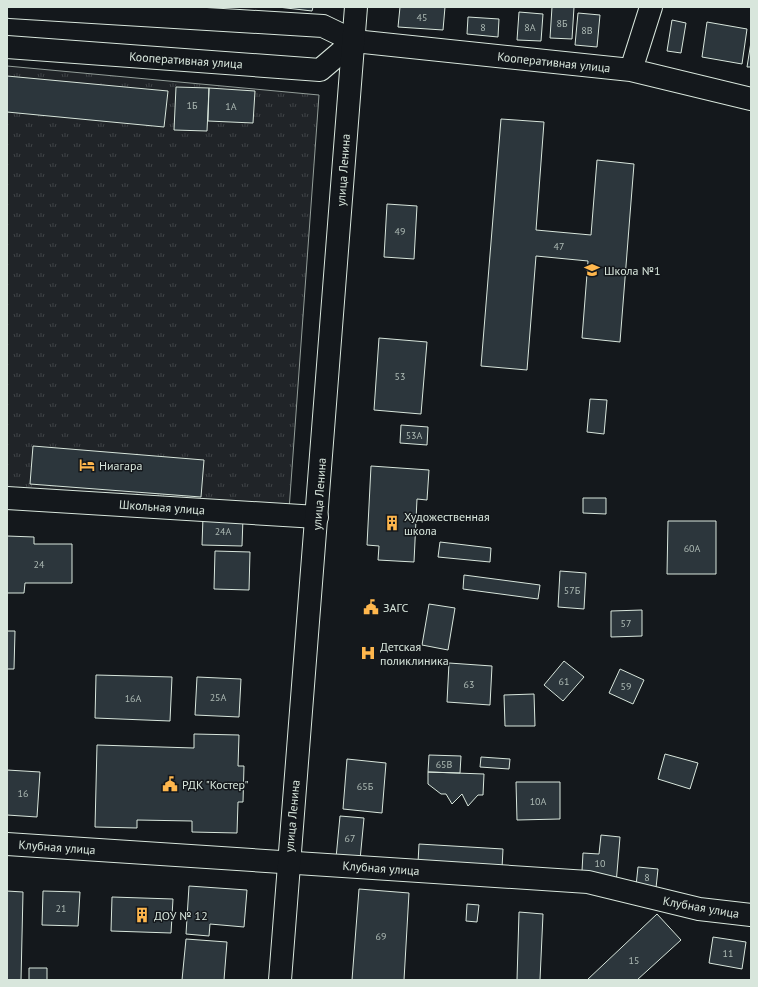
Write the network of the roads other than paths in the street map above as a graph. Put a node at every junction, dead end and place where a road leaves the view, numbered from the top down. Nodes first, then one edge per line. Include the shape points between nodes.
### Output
1 (10, 7) edge
2 (356, 7) edge
3 (651, 7) edge
4 (354, 41) junction
5 (7, 47) edge
6 (631, 70) junction
7 (751, 99) edge
8 (7, 498) edge
9 (317, 517) junction
10 (7, 844) edge
11 (289, 862) junction
12 (751, 915) edge
13 (280, 980) edge

1 - 4 street, Кооперативная улица via 323,26
2 - 4 street, улица Ленина
3 - 6 street
4 - 5 street, Кооперативная улица via 320,70
4 - 6 street, Кооперативная улица
4 - 9 street, улица Ленина
6 - 7 street, Кооперативная улица
8 - 9 street, Школьная улица
9 - 11 street, улица Ленина
10 - 11 street, Клубная улица
11 - 12 street, Клубная улица via 588,882 699,909
11 - 13 street, улица Ленина

